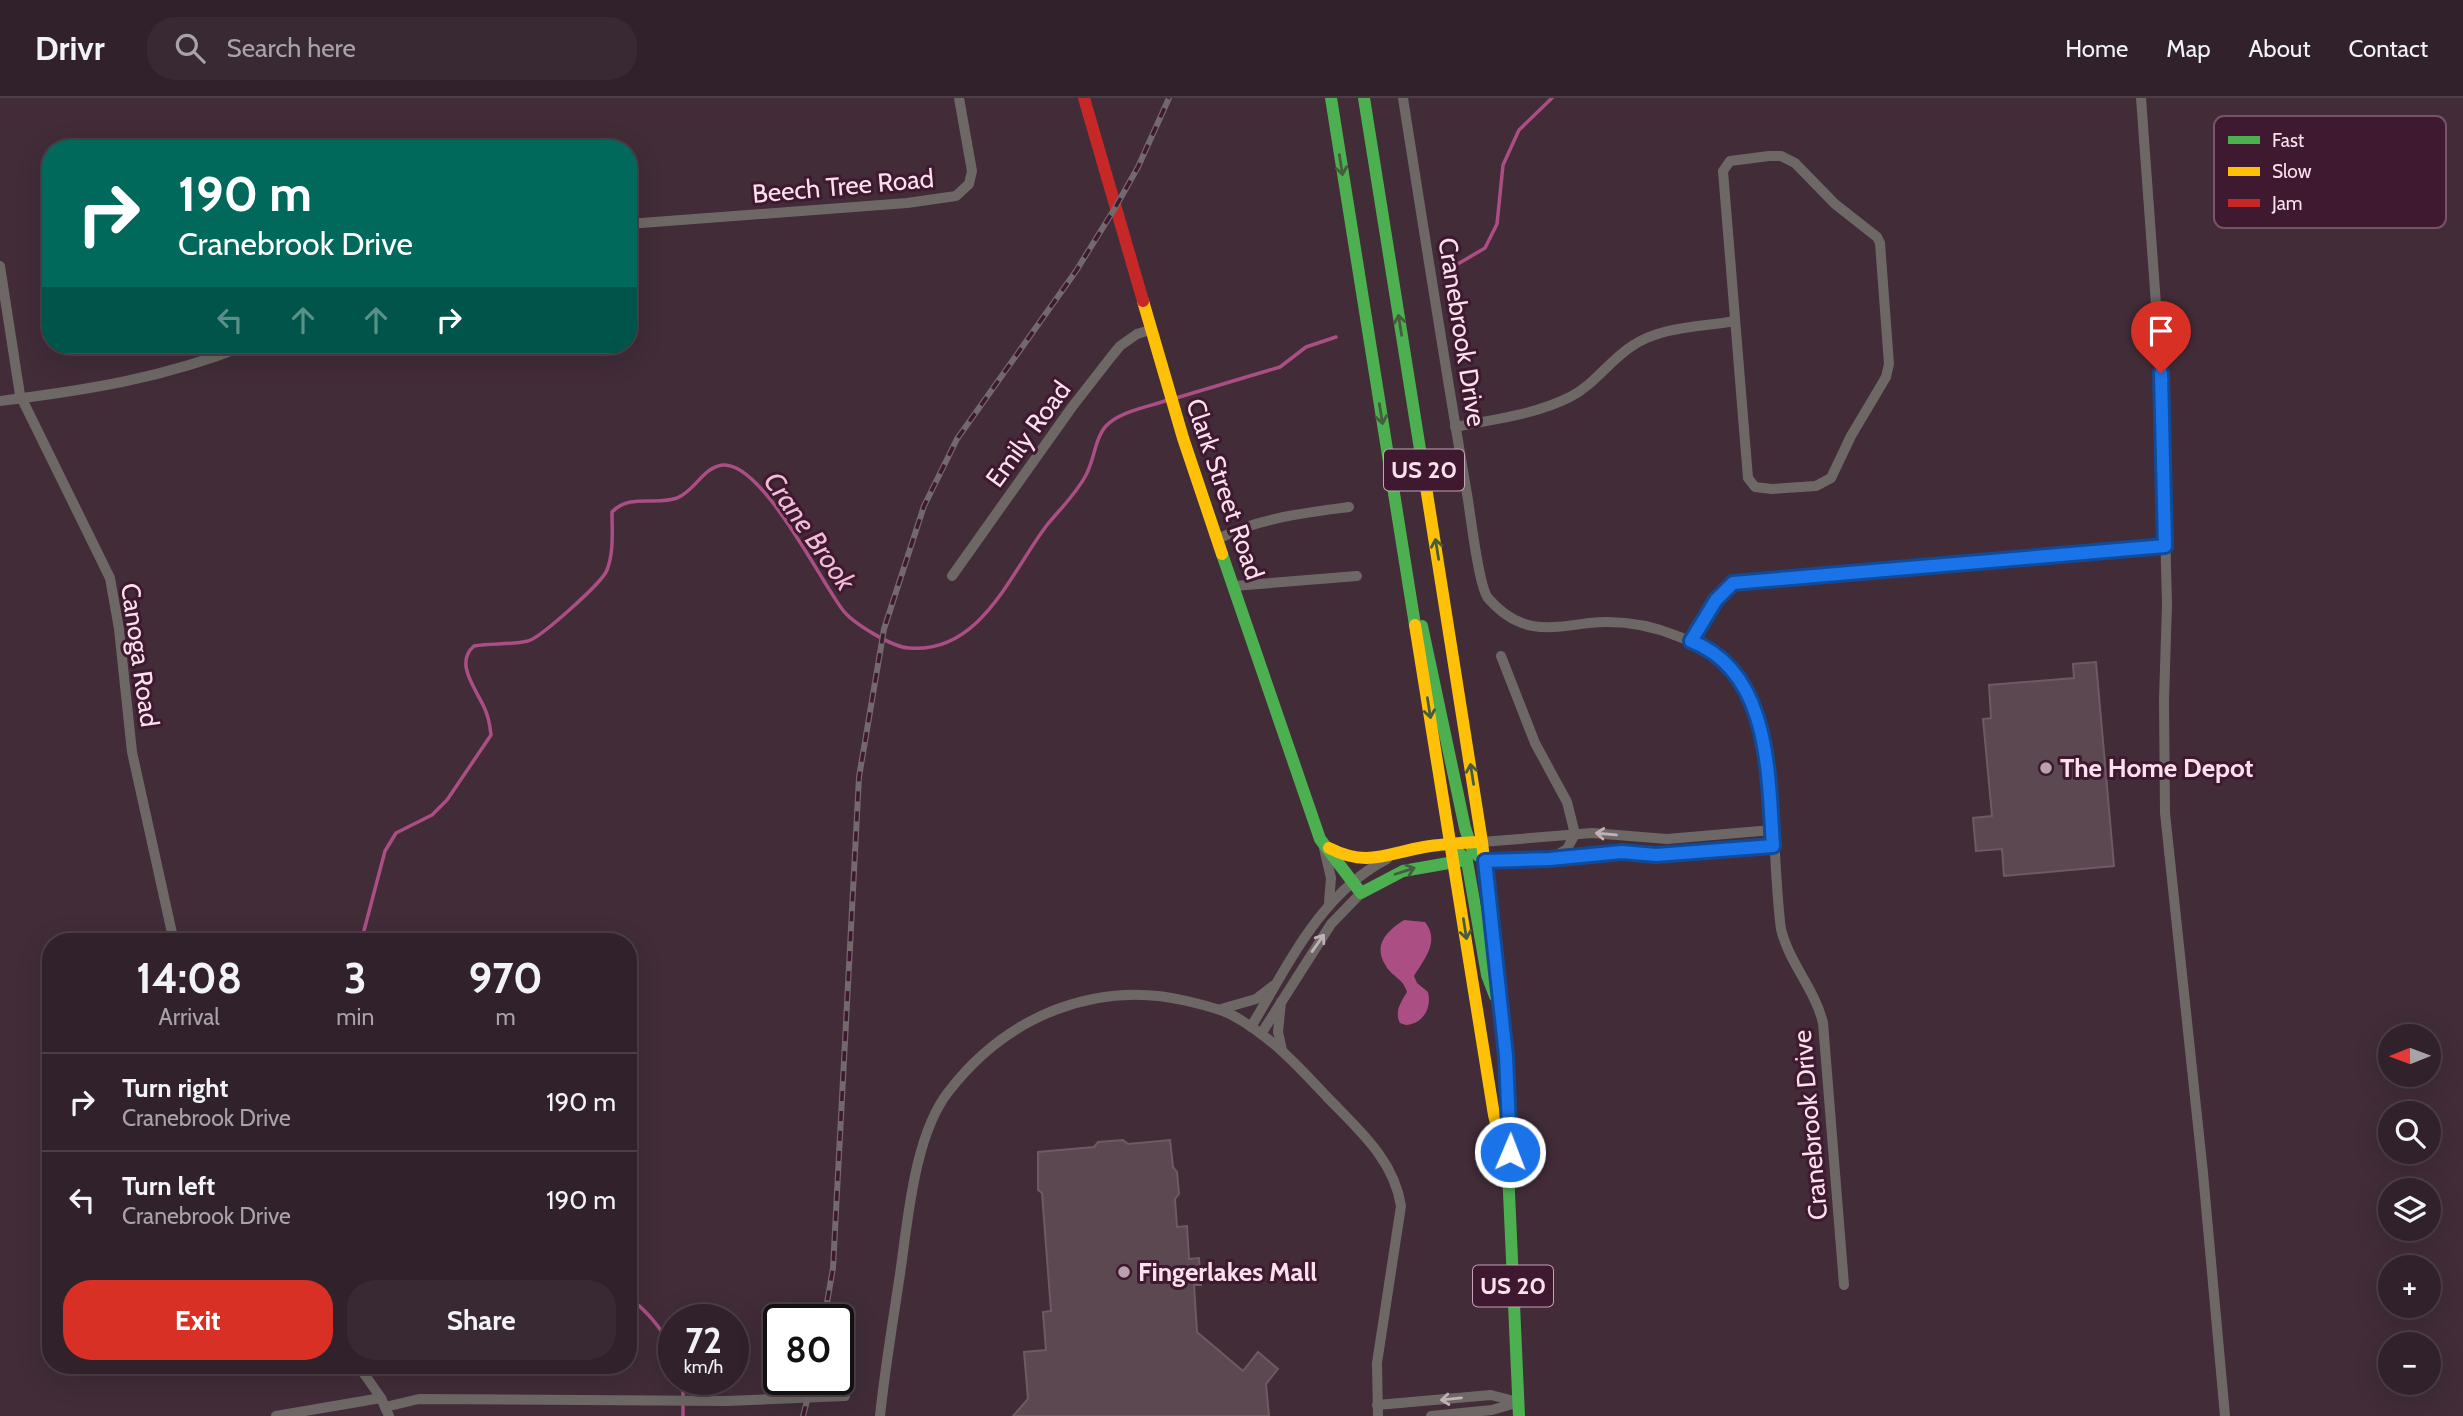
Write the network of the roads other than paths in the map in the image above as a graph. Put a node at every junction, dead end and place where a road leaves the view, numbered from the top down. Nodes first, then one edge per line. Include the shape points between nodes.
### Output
1 (959, 98) edge
2 (1084, 98) edge
3 (1331, 98) edge
4 (1364, 98) edge
5 (1403, 98) edge
6 (2141, 98) edge
7 (637, 223) edge
8 (0, 266) edge
9 (1735, 321) junction
10 (1150, 330) junction
11 (222, 354) edge
12 (22, 398) junction
13 (0, 401) edge
14 (1455, 427) junction
15 (1349, 507) dead end
16 (1218, 539) junction
17 (2165, 546) junction
18 (1405, 568) junction
19 (952, 576) dead end
20 (1357, 576) dead end
21 (1234, 586) junction
22 (1691, 641) junction
23 (1501, 656) dead end
24 (1772, 830) junction
25 (1575, 834) junction
26 (1476, 842) junction
27 (1323, 844) junction
28 (1451, 844) junction
29 (1773, 846) junction
30 (1391, 857) junction
31 (1550, 859) junction
32 (1461, 861) junction
33 (1485, 861) junction
34 (1352, 882) junction
35 (1361, 893) junction
36 (1328, 905) junction
37 (172, 933) edge
38 (1281, 978) junction
39 (1282, 998) junction
40 (1220, 1009) junction
41 (1502, 1017) junction
42 (1251, 1027) junction
43 (1261, 1034) junction
44 (1282, 1050) junction
45 (1508, 1170) junction
46 (1844, 1285) dead end
47 (364, 1374) edge
48 (845, 1396) dead end
49 (385, 1407) edge
50 (1519, 1409) edge
51 (1378, 1410) edge
52 (276, 1416) edge
53 (880, 1416) edge
54 (1431, 1416) edge
55 (2225, 1416) edge

1 - 7 street, Beech Tree Road via 972,171 969,184 956,196
2 - 10 main road, Clark Street Road
3 -> 18 main road, US 20
26 -> 4 main road, US 20
5 - 14 street, Cranebrook Drive
6 - 17 street via 2161,373
8 - 12 street, Canoga Road
9 - 9 street via 1724,167 1743,158 1787,158 1880,243 1888,370 1834,474 1824,483 1772,489 1751,484
9 - 14 street via 1650,336 1623,352 1570,397 1533,411
10 - 16 main road, Clark Street Road
10 - 19 street, Emily Road via 1137,334 1111,357
11 - 12 street via 142,380
12 - 13 street
12 - 37 street, Canoga Road via 110,579 132,752
14 - 22 street, Cranebrook Drive via 1486,596 1506,615 1534,628 1597,622 1647,625
15 - 16 street via 1269,520
16 - 21 main road, Clark Street Road
17 - 22 street via 1733,583 1716,600
17 - 55 street via 2165,813
18 - 26 main road
18 -> 28 main road, US 20
20 - 21 street
21 - 27 main road, Clark Street Road
22 - 24 street, Cranebrook Drive via 1737,675 1760,722
23 - 25 street via 1535,743 1567,802
24 -> 25 street via 1667,839
24 - 29 street, Cranebrook Drive
25 - 26 street
25 - 31 street via 1567,849
26 - 28 main road
26 - 33 main road, US 20
27 - 30 main road via 1350,858
27 - 34 main road, Clark Street Road
27 - 36 street via 1331,878
28 - 30 main road
28 - 32 main road, US 20
29 - 31 street
29 - 46 street, Cranebrook Drive via 1785,946 1824,1023
30 - 34 street
31 - 33 street
32 - 33 main road
35 -> 32 main road via 1403,871
32 - 41 main road via 1474,885 1487,975
32 -> 45 main road, US 20 via 1494,1115
33 - 41 main road, US 20
34 - 35 main road, Clark Street Road
34 - 36 street
39 -> 35 street via 1331,924
36 - 38 street
38 - 40 street via 1255,999
38 - 42 street
39 - 43 street
39 - 44 street via 1278,1032
40 - 42 street
40 - 53 street via 1131,993 1074,1002 1048,1011 995,1042 947,1093 916,1175
41 - 45 main road, US 20 via 1511,1135
42 - 43 street
43 - 44 street
44 - 51 street via 1374,1147 1399,1190 1400,1225 1377,1363
45 - 50 main road, US 20
47 - 49 street
48 - 49 street via 698,1401 419,1399
49 - 52 street
50 -> 51 street via 1491,1395
50 - 54 street

